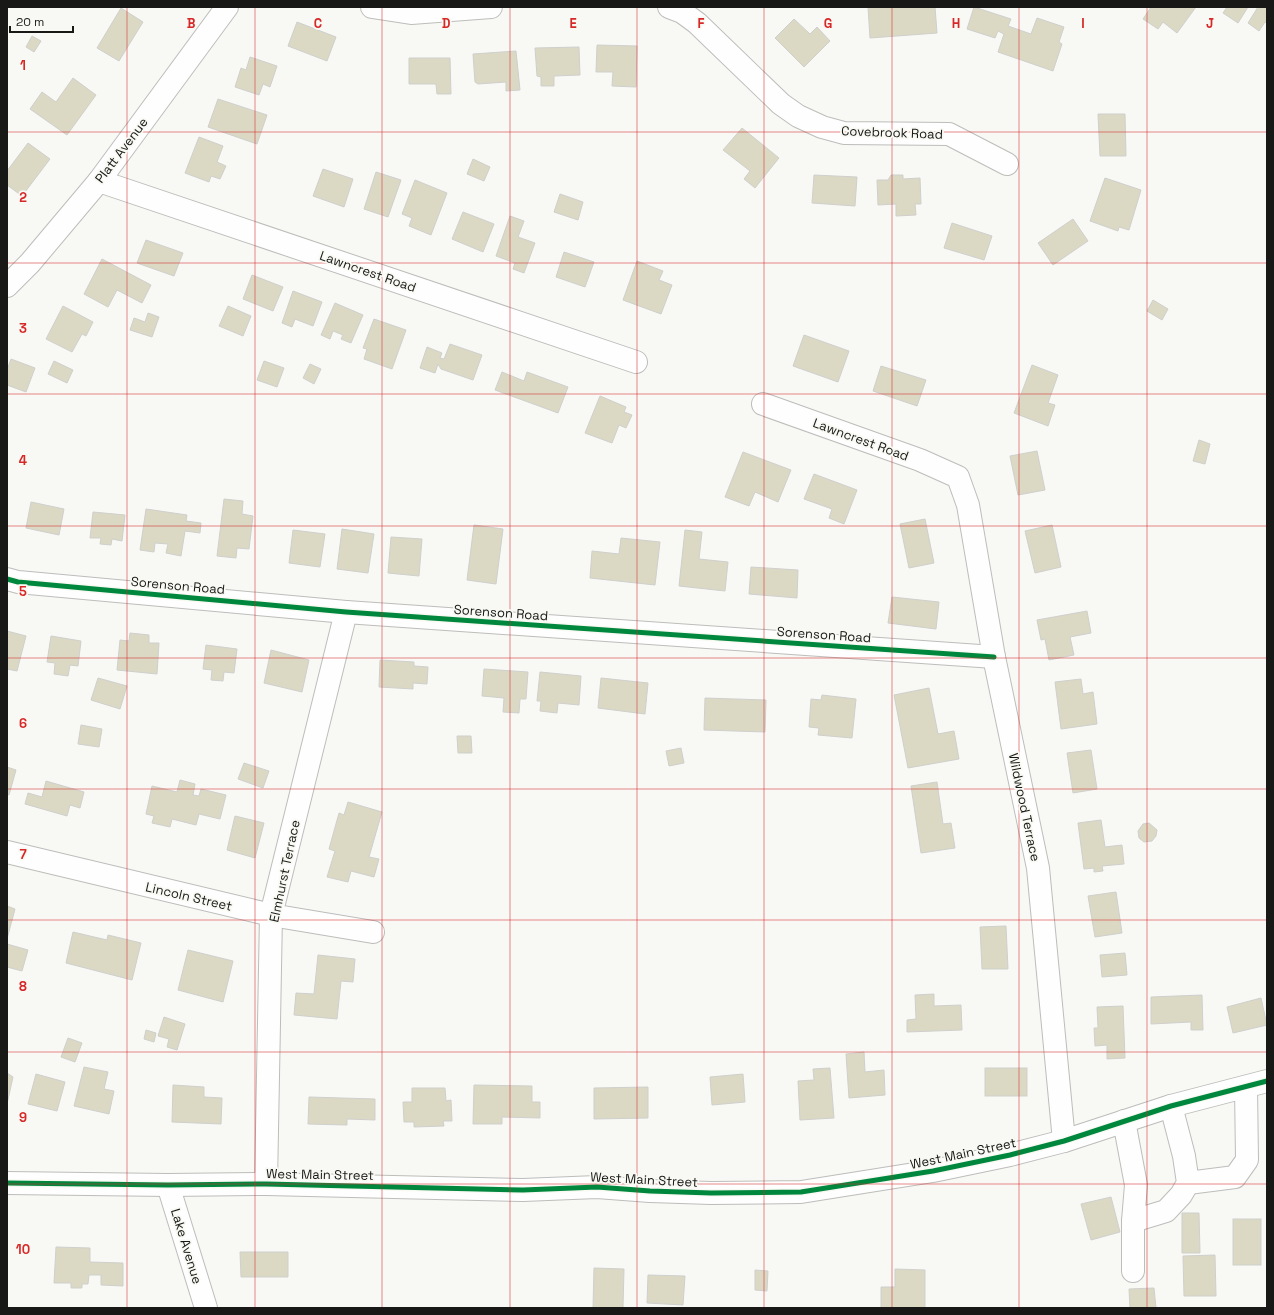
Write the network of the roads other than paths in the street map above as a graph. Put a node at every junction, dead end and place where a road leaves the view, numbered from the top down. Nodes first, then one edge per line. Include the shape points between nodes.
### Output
1 (227, 7) edge
2 (372, 7) edge
3 (491, 7) edge
4 (669, 7) edge
5 (1007, 164) dead end
6 (99, 181) junction
7 (7, 286) edge
8 (636, 362) dead end
9 (763, 404) dead end
10 (958, 477) joint
11 (7, 579) edge
12 (346, 612) junction
13 (994, 657) junction
14 (7, 852) edge
15 (271, 915) junction
16 (374, 932) dead end
17 (1267, 1081) edge
18 (1246, 1088) junction
19 (1171, 1106) junction
20 (1124, 1121) junction
21 (1064, 1141) junction
22 (7, 1183) edge
23 (1188, 1183) junction
24 (266, 1184) junction
25 (168, 1185) junction
26 (1133, 1221) junction
27 (1133, 1271) dead end
28 (206, 1308) edge

1 - 6 street, Platt Avenue
2 - 3 street via 411,13
4 - 5 street, Covebrook Road via 682,12 696,23 781,104 798,116 844,133 949,134
6 - 7 street, Platt Avenue via 30,263
6 - 8 street, Lawncrest Road
9 - 10 street, Lawncrest Road via 920,460
10 - 13 street, Wildwood Terrace via 968,505
11 - 12 street, Sorenson Road
12 - 13 street, Sorenson Road
12 - 15 street, Elmhurst Terrace
13 - 21 street, Wildwood Terrace via 1038,868
14 - 15 street, Lincoln Street
15 - 16 street, Lincoln Street
15 - 24 street, Elmhurst Terrace
17 - 18 street, West Main Street
18 - 19 street, West Main Street
18 - 23 street via 1247,1160 1235,1177
19 - 20 street, West Main Street
19 - 23 street
20 - 21 street, West Main Street
20 - 26 street via 1136,1184
21 - 24 street, West Main Street via 933,1171 801,1192 711,1193 597,1187 523,1190
22 - 25 street, West Main Street
23 - 26 street via 1166,1211
24 - 25 street, West Main Street
25 - 28 street, Lake Avenue
26 - 27 street

